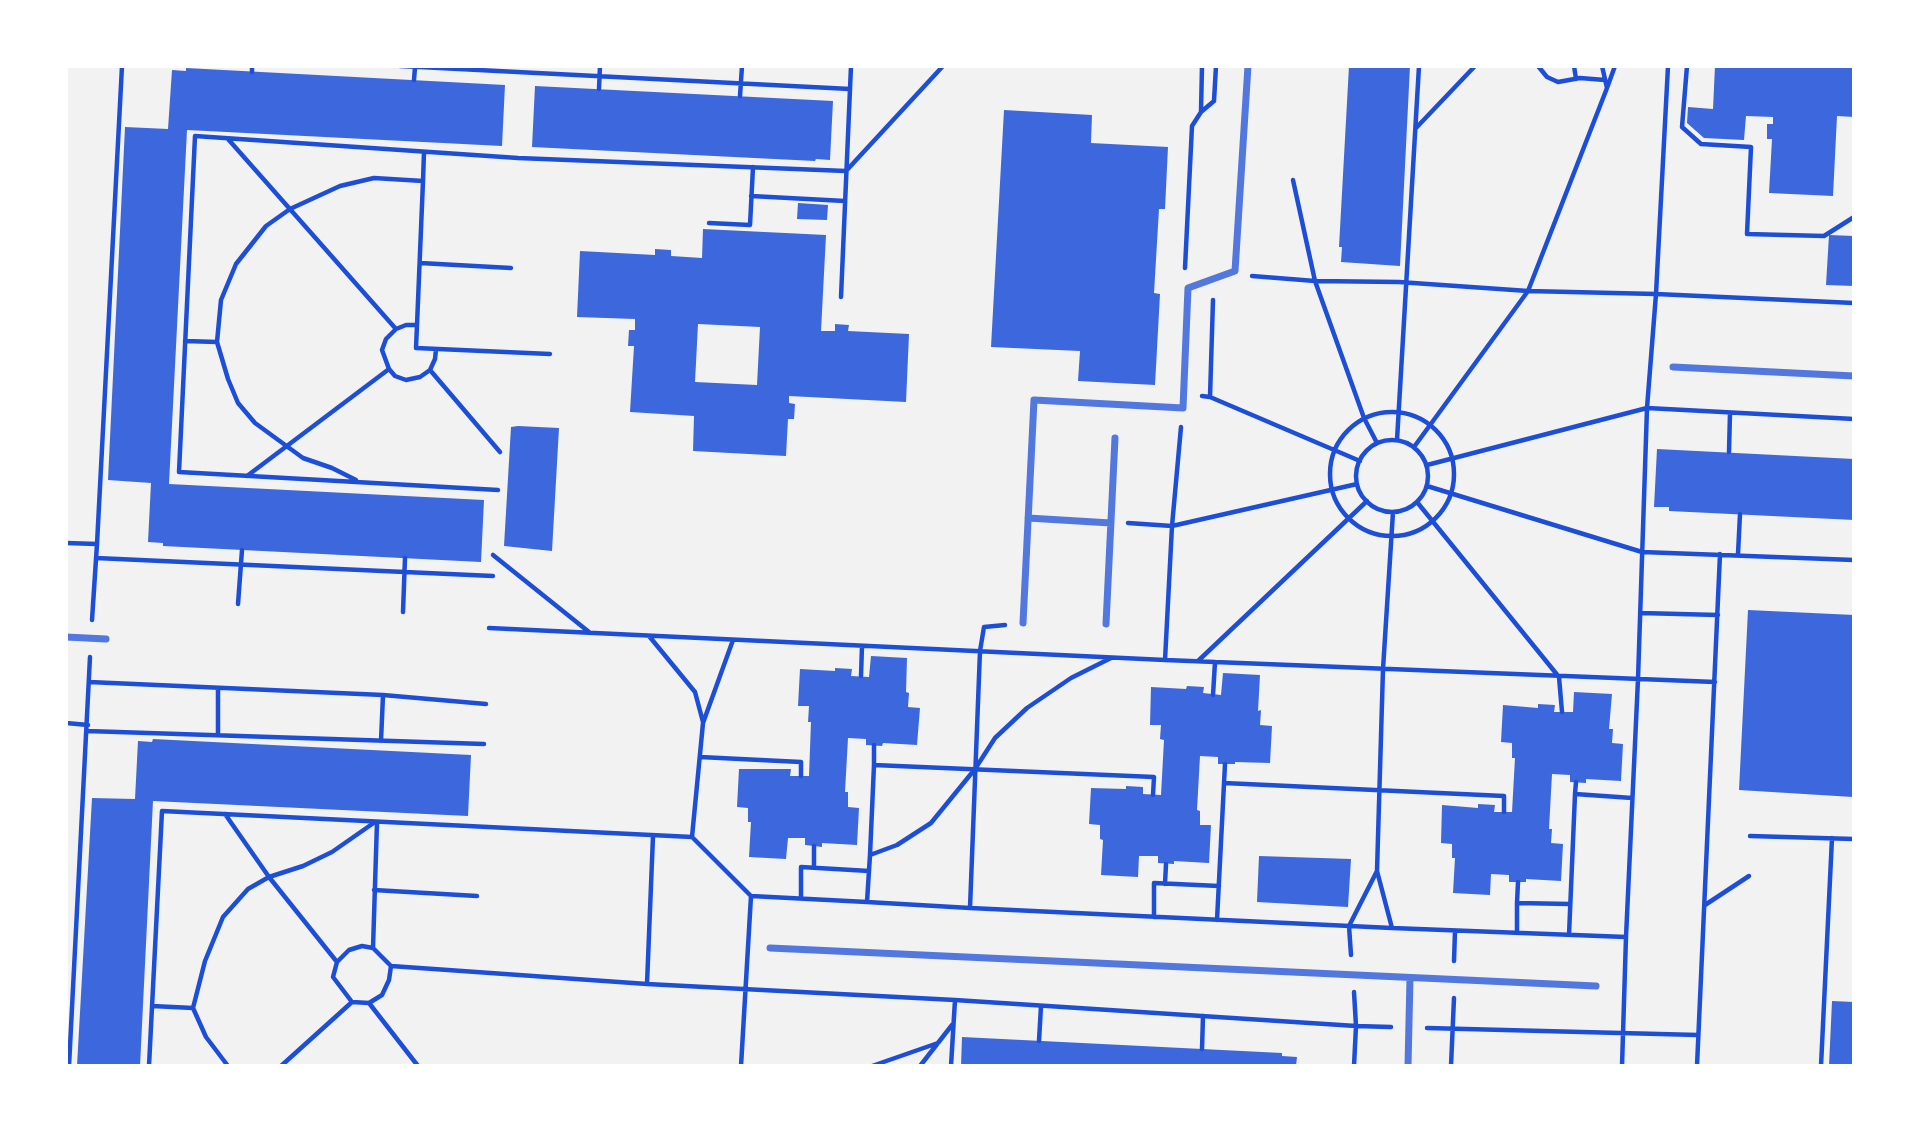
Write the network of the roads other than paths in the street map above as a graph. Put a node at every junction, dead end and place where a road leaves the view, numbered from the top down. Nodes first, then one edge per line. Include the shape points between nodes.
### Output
1 (1248, 66) edge
2 (1673, 367) dead end
3 (1853, 376) edge
4 (1115, 438) dead end
5 (1028, 518) junction
6 (1111, 523) junction
7 (1023, 623) dead end
8 (1106, 624) dead end
9 (66, 637) edge
10 (106, 639) dead end
11 (770, 948) dead end
12 (1410, 978) junction
13 (1596, 986) dead end
14 (1408, 1066) edge

1 - 5 street via 1235,271 1188,288 1182,408 1034,400
2 - 3 street
4 - 6 street
5 - 6 street
5 - 7 street
6 - 8 street
9 - 10 street
11 - 12 street
12 - 13 street
12 - 14 street

